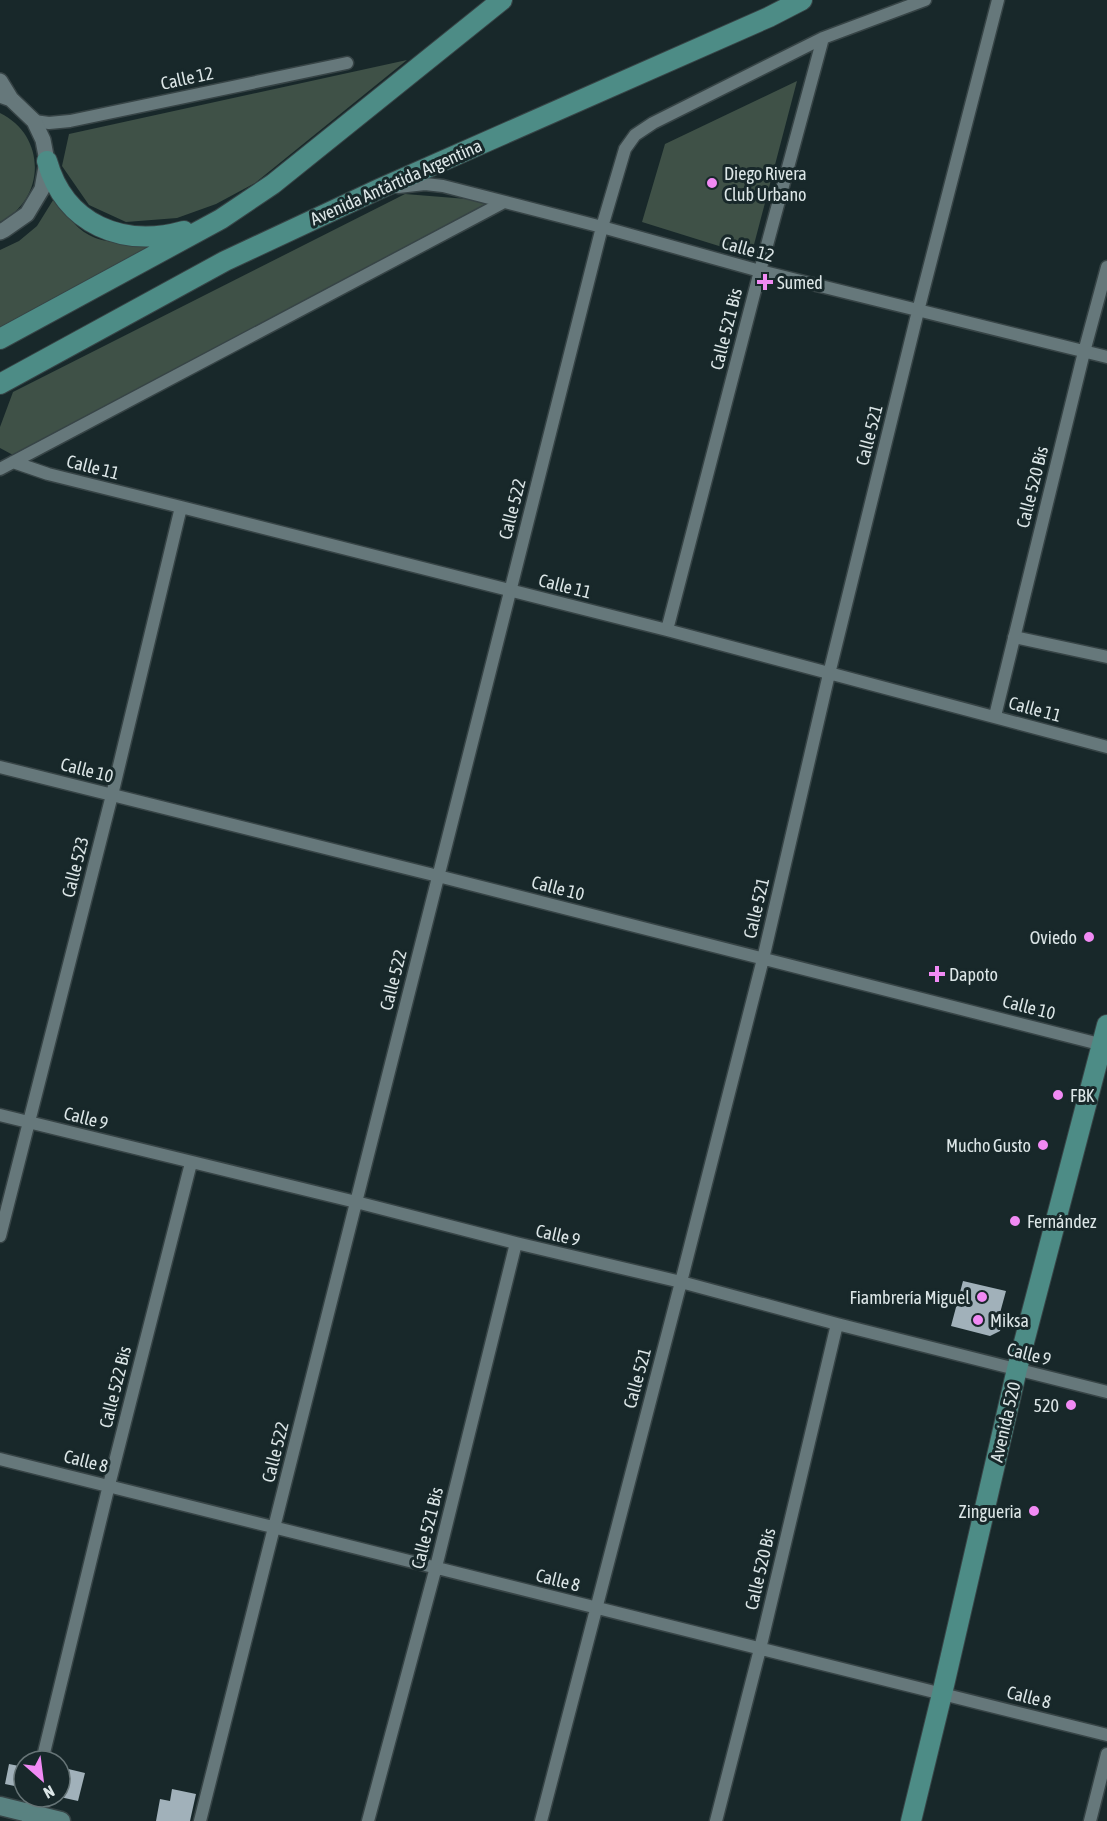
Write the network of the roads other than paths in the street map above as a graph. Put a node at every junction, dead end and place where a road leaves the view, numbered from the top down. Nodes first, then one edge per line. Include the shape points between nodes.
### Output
1 (502, 0) edge
2 (802, 0) edge
3 (925, 0) edge
4 (998, 0) edge
5 (823, 38) junction
6 (347, 63) dead end
7 (0, 81) edge
8 (6, 97) edge
9 (34, 121) junction
10 (47, 161) junction
11 (379, 189) junction
12 (504, 202) junction
13 (221, 219) junction
14 (602, 227) junction
15 (0, 232) edge
16 (1107, 267) edge
17 (760, 271) junction
18 (918, 311) junction
19 (0, 339) edge
20 (1084, 351) junction
21 (1107, 357) edge
22 (0, 384) edge
23 (13, 462) junction
24 (0, 469) edge
25 (181, 507) junction
26 (510, 591) junction
27 (667, 630) junction
28 (1014, 637) junction
29 (1107, 657) edge
30 (829, 674) junction
31 (995, 716) junction
32 (1107, 747) edge
33 (0, 767) edge
34 (112, 795) junction
35 (438, 876) junction
36 (763, 959) junction
37 (1107, 1025) edge
38 (1105, 1045) edge
39 (0, 1115) edge
40 (29, 1122) junction
41 (191, 1163) junction
42 (356, 1202) junction
43 (0, 1236) edge
44 (516, 1244) junction
45 (681, 1282) junction
46 (837, 1324) junction
47 (1017, 1369) junction
48 (1107, 1392) edge
49 (0, 1459) edge
50 (109, 1485) junction
51 (274, 1527) junction
52 (436, 1567) junction
53 (595, 1608) junction
54 (760, 1649) junction
55 (942, 1695) junction
56 (1107, 1735) edge
57 (45, 1749) edge
58 (1107, 1754) edge
59 (0, 1806) edge
60 (30, 1810) edge
61 (61, 1821) edge
62 (200, 1821) edge
63 (368, 1821) edge
64 (541, 1821) edge
65 (716, 1821) edge
66 (911, 1821) edge
67 (1090, 1821) edge

1 - 13 main road via 273,184
2 - 11 main road, Avenida Antártida Argentina
3 - 5 street
4 - 18 street, Calle 521
5 - 14 street, Calle 522 via 635,135 625,149
5 - 17 street, Calle 521 Bis
6 - 9 street, Calle 12 via 70,121
7 - 8 street
8 - 9 street
9 - 10 street
10 - 13 main road via 52,177 74,208 105,230 129,237 160,237
10 - 15 street via 42,189 27,214
11 - 12 street, Calle 12 via 425,184
11 - 22 main road, Avenida Antártida Argentina via 225,261
12 - 14 street, Calle 12
12 - 23 street
13 - 19 main road
14 - 17 street, Calle 12
14 - 26 street, Calle 522
16 - 20 street, Calle 520 Bis
17 - 18 street, Calle 12
17 - 27 street, Calle 521 Bis
18 - 20 street, Calle 12
18 - 30 street, Calle 521
20 - 21 street, Calle 12
20 - 28 street, Calle 520 Bis
23 - 24 street
23 - 25 street, Calle 11
25 - 26 street, Calle 11
25 - 34 street, Calle 523
26 - 27 street, Calle 11
26 - 35 street, Calle 522
27 - 30 street, Calle 11
28 - 29 street
28 - 31 street, Calle 520 Bis
30 - 31 street, Calle 11
30 - 36 street, Calle 521
31 - 32 street, Calle 11
33 - 34 street, Calle 10
34 - 35 street, Calle 10
34 - 40 street, Calle 523
35 - 36 street, Calle 10
35 - 42 street, Calle 522
36 - 38 street, Calle 10
36 - 45 street, Calle 521
37 - 38 main road, Avenida 520
38 - 47 main road, Avenida 520
39 - 40 street, Calle 9
40 - 41 street, Calle 9
40 - 43 street, Calle 523
41 - 42 street, Calle 9
41 - 50 street, Calle 522 Bis
42 - 44 street, Calle 9
42 - 51 street, Calle 522
44 - 45 street, Calle 9
44 - 52 street, Calle 521 Bis
45 - 46 street, Calle 9
45 - 53 street, Calle 521
46 - 47 street, Calle 9
46 - 54 street, Calle 520 Bis
47 - 48 street, Calle 9
47 - 55 main road, Avenida 520
49 - 50 street, Calle 8
50 - 51 street, Calle 8
50 - 57 street, Calle 522 Bis
51 - 52 street, Calle 8
51 - 62 street, Calle 522
52 - 53 street, Calle 8
52 - 63 street, Calle 521 Bis
53 - 54 street, Calle 8
53 - 64 street, Calle 521
54 - 55 street, Calle 8
54 - 65 street, Calle 520 Bis
55 - 56 street, Calle 8
55 - 66 main road, Avenida 520
58 - 67 street
59 - 60 main road
60 - 61 main road

